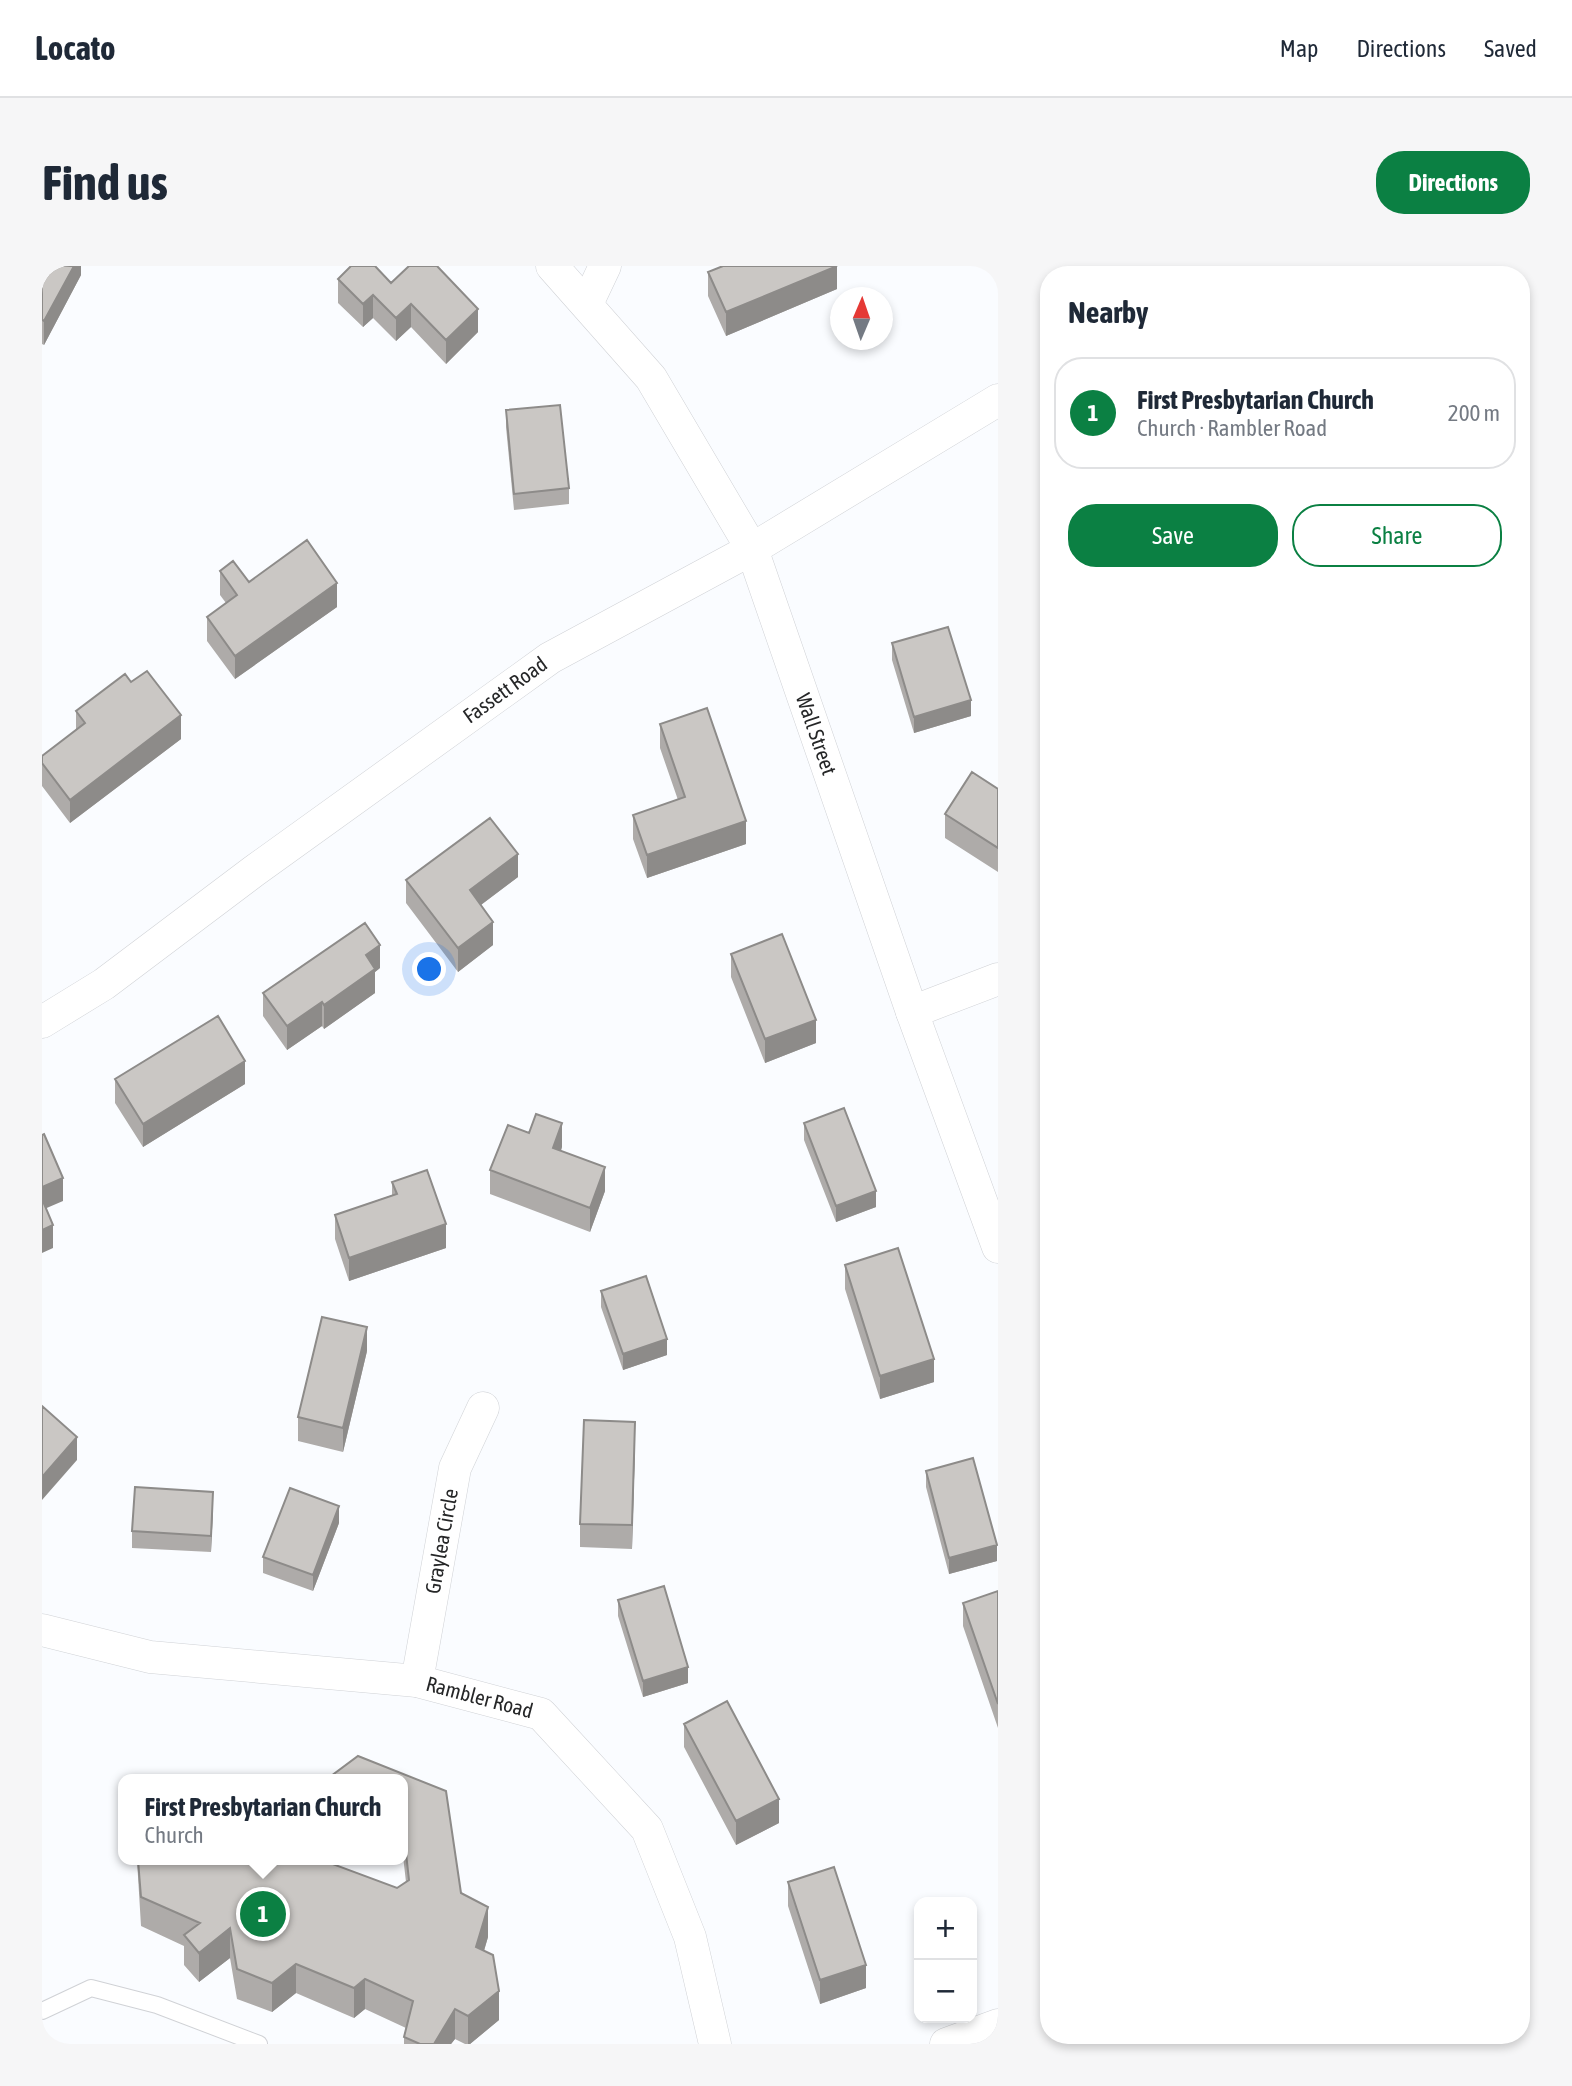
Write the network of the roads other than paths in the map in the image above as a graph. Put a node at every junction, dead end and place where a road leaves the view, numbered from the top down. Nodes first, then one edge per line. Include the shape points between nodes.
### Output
1 (552, 266) edge
2 (605, 266) edge
3 (587, 304) junction
4 (998, 400) edge
5 (752, 549) junction
6 (998, 979) edge
7 (912, 1012) junction
8 (42, 1022) edge
9 (998, 1247) edge
10 (483, 1408) dead end
11 (42, 1630) edge
12 (417, 1681) junction
13 (42, 2011) edge
14 (998, 2025) edge
15 (259, 2044) edge
16 (715, 2044) edge
17 (946, 2044) edge

1 - 3 street, Wall Street
2 - 3 street
3 - 5 street, Wall Street via 651,378
4 - 5 street, Fassett Road
5 - 7 street, Wall Street
5 - 8 street, Fassett Road via 550,659 104,984
6 - 7 street
7 - 9 street, Wall Street
10 - 12 street, Graylea Circle via 454,1468
11 - 12 street, Rambler Road via 150,1657
12 - 16 street, Rambler Road via 541,1714 647,1829 690,1937
13 - 15 lane via 91,1988 157,2005
14 - 17 street

